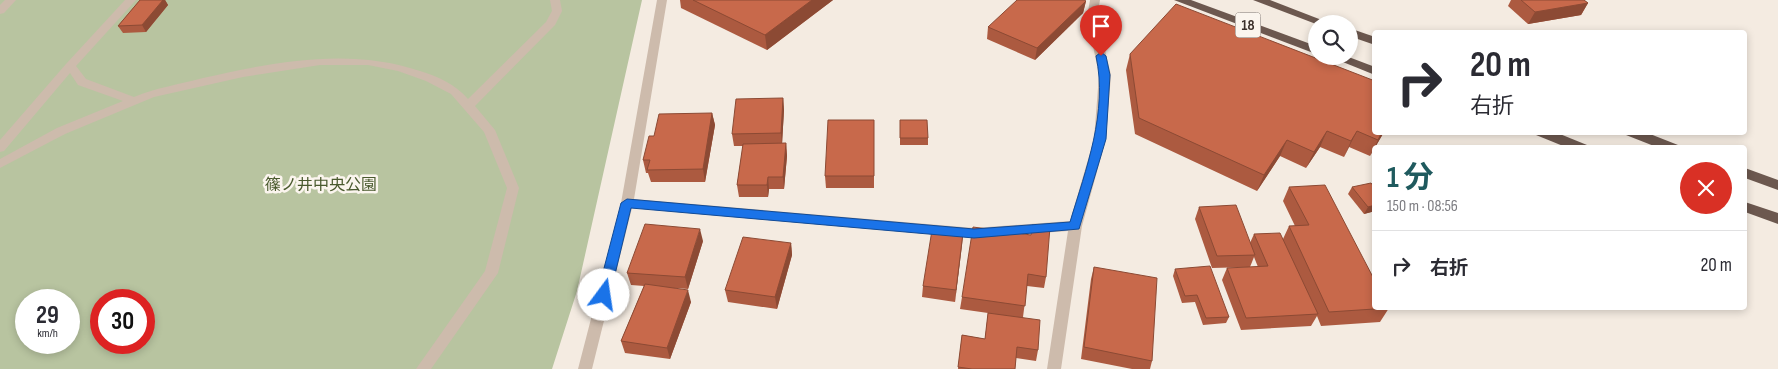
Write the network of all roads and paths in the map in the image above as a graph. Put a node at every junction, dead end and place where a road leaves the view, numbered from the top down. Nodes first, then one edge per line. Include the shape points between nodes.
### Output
1 (11, 0) edge
2 (131, 0) edge
3 (555, 0) edge
4 (662, 0) edge
5 (1095, 0) edge
6 (1180, 0) edge
7 (1259, 0) edge
8 (0, 11) edge
9 (1308, 18) edge
10 (1358, 35) edge
11 (1372, 40) edge
12 (1308, 47) edge
13 (1358, 65) edge
14 (70, 66) junction
15 (1372, 70) edge
16 (134, 101) junction
17 (468, 106) junction
18 (1549, 135) edge
19 (1638, 135) edge
20 (1574, 145) edge
21 (1665, 145) edge
22 (0, 148) edge
23 (0, 164) edge
24 (1747, 174) edge
25 (1778, 185) edge
26 (627, 203) junction
27 (1747, 208) edge
28 (1778, 219) edge
29 (1074, 226) junction
30 (423, 369) edge
31 (585, 369) edge
32 (1054, 369) edge

1 - 8 street
2 - 14 street
3 - 17 street via 557,10 551,23
4 - 26 street
5 - 29 street via 1092,17 1105,75 1100,139
6 - 12 highway, 18
7 - 9 highway, 18
10 - 11 highway
13 - 15 highway
14 - 16 street via 82,82
14 - 22 street
16 - 17 street via 151,94 242,73 320,62 368,62 430,78 456,91
16 - 23 street via 61,131
17 - 30 street via 489,130 513,188 491,273
18 - 20 highway
19 - 21 highway
24 - 25 highway
26 - 29 street via 974,233
26 - 31 street
27 - 28 highway
29 - 32 street

